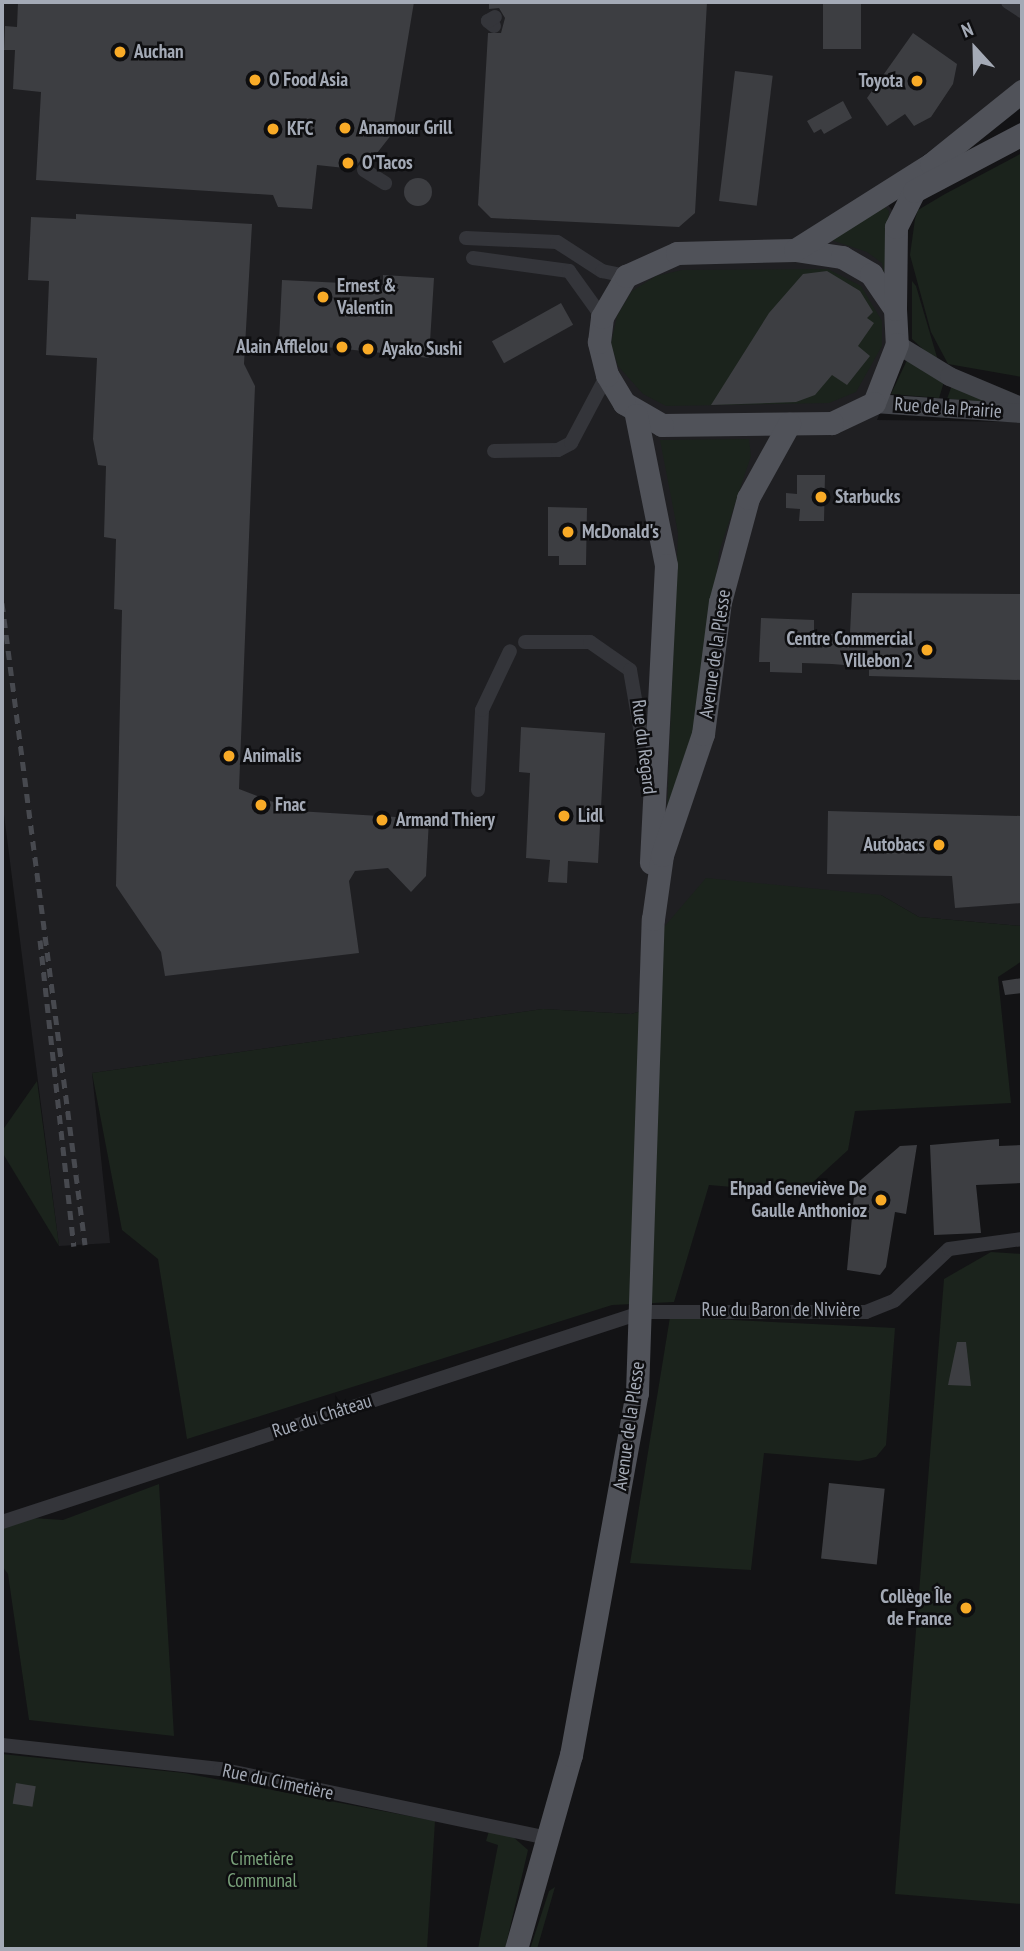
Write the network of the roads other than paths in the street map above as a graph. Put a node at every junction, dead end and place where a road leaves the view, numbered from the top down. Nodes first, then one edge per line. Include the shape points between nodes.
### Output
1 (1007, 2) edge
2 (1022, 11) edge
3 (1022, 91) edge
4 (1022, 134) edge
5 (364, 170) dead end
6 (385, 183) dead end
7 (466, 238) dead end
8 (795, 250) junction
9 (473, 258) dead end
10 (626, 276) junction
11 (895, 309) junction
12 (602, 317) junction
13 (897, 344) junction
14 (607, 375) junction
15 (874, 403) junction
16 (1022, 407) edge
17 (1022, 413) edge
18 (636, 415) junction
19 (789, 424) junction
20 (494, 452) dead end
21 (525, 642) dead end
22 (510, 651) dead end
23 (478, 790) dead end
24 (653, 815) junction
25 (656, 890) junction
26 (1022, 1239) edge
27 (643, 1312) junction
28 (2, 1522) edge
29 (2, 1745) edge
30 (551, 1839) junction
31 (516, 1949) edge

1 - 2 street
3 - 8 main road via 931,164
4 - 11 main road via 914,191 896,227
5 - 6 street
7 - 10 street via 557,242 602,271
8 - 10 main road via 677,253
8 - 11 main road via 842,257 871,274
9 - 12 street via 569,271
10 - 12 main road
11 - 13 main road
12 - 14 main road
13 - 15 main road
13 - 16 street, Rue de la Prairie via 949,376
14 - 18 main road, Avenue de la Plesse
14 - 20 street via 571,443 558,450
15 - 17 street, Rue de la Prairie
15 - 19 main road via 832,423
18 - 19 main road via 662,425
18 - 24 main road, Avenue de la Plesse via 666,565
19 - 25 main road, Avenue de la Plesse via 761,468 741,519 720,602 703,734 671,821
21 - 24 street, Rue du Regard via 590,642 630,670
22 - 23 street via 482,710
24 - 25 main road, Avenue de la Plesse via 649,854
25 - 27 main road, Avenue de la Plesse
26 - 27 street, Rue du Baron de Nivière via 949,1250 895,1300 866,1312
27 - 28 street, Rue du Château
27 - 30 main road, Avenue de la Plesse via 617,1508
29 - 30 street, Rue du Cimetière via 220,1769
30 - 31 main road, Avenue de la Plesse

